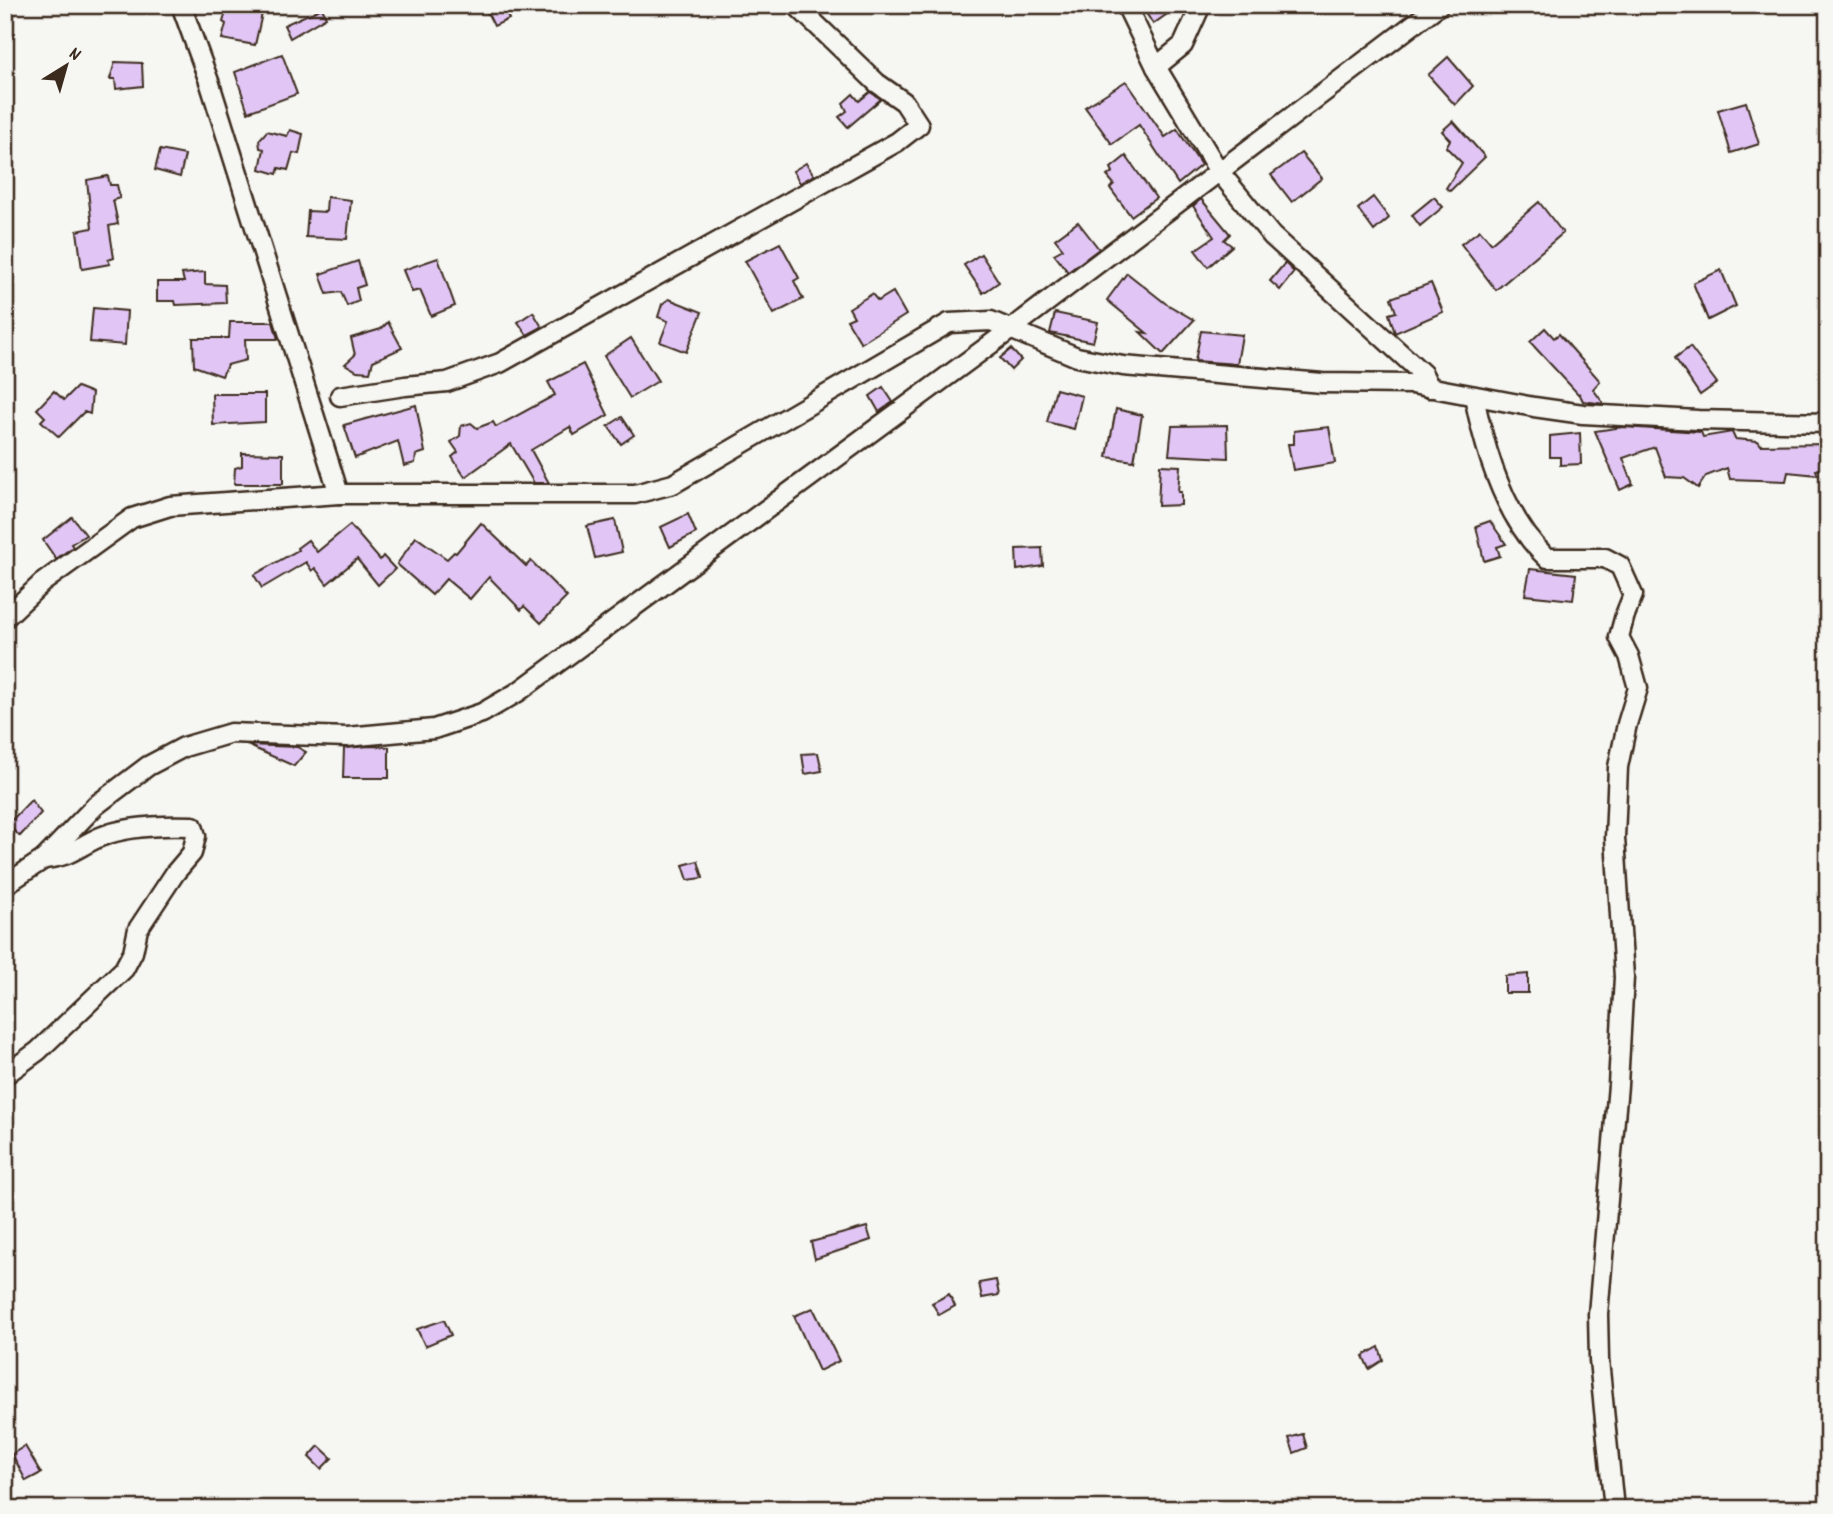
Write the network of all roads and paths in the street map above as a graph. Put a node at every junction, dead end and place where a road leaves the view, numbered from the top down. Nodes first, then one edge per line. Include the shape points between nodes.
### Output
1 (181, 5) edge
2 (796, 5) edge
3 (1126, 5) edge
4 (1201, 5) edge
5 (1439, 5) edge
6 (1156, 67) junction
7 (1219, 170) junction
8 (1010, 330) junction
9 (1430, 388) junction
10 (340, 396) dead end
11 (1474, 396) junction
12 (1828, 423) edge
13 (339, 495) junction
14 (5, 618) edge
15 (44, 859) junction
16 (5, 885) edge
17 (5, 1075) edge
18 (1614, 1509) edge

1 - 13 street via 210,83
2 - 10 street via 877,83 904,102 919,125 897,142 696,256 499,363 447,382
3 - 6 street
4 - 6 street via 1183,45
5 - 7 street
6 - 7 street
7 - 8 street
7 - 9 street via 1272,236 1423,374
8 - 9 street via 1077,357 1123,366
8 - 13 street via 991,321 949,323 673,484 648,491
8 - 15 street via 518,692 482,713 434,729 347,737 231,733 184,747 148,766 95,806
9 - 11 street
11 - 12 street via 1583,414
11 - 18 street via 1481,431 1511,512 1534,546 1547,558 1605,558 1620,566 1633,595 1619,637 1638,688 1618,767 1615,838 1623,977 1598,1314
13 - 14 street via 170,506 132,519 42,583
15 - 16 street
15 - 17 street via 64,857 102,836 161,824 193,826 195,836 192,853 138,929 124,969 38,1051

